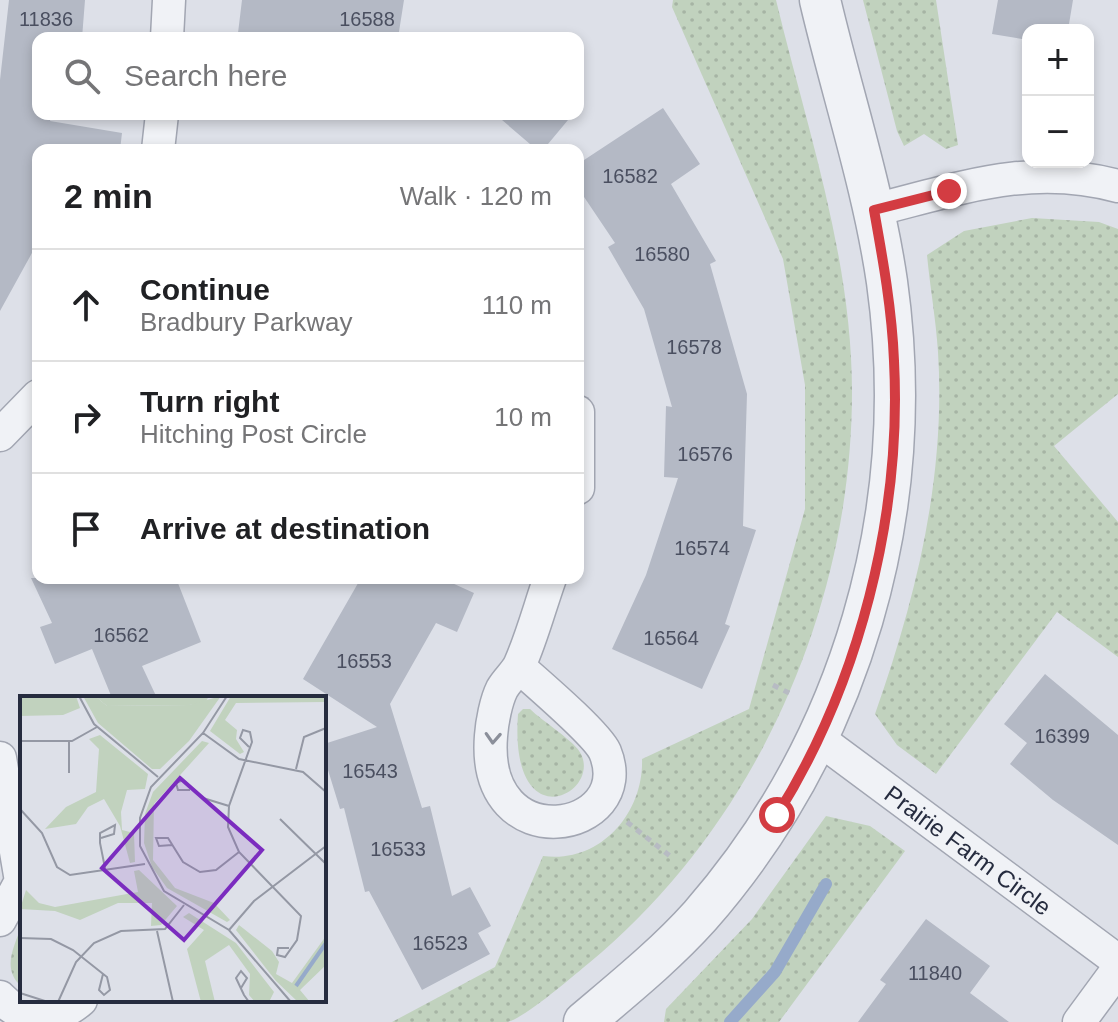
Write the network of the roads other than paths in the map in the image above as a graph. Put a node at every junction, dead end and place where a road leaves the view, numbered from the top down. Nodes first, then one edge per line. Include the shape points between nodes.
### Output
1 (169, 0) edge
2 (820, 0) edge
3 (167, 32) edge
4 (161, 120) edge
5 (159, 144) edge
6 (1118, 186) edge
7 (874, 210) junction
8 (32, 402) edge
9 (0, 435) edge
10 (548, 584) edge
11 (519, 667) junction
12 (819, 739) junction
13 (0, 758) edge
14 (20, 875) edge
15 (20, 883) edge
16 (0, 920) edge
17 (1118, 961) edge
18 (1118, 969) edge
19 (0, 997) edge
20 (78, 1002) edge
21 (584, 1022) edge
22 (1079, 1022) edge

1 - 3 street
2 - 7 street
4 - 5 street
6 - 7 street via 1065,175 1001,178
7 - 12 street via 894,361 891,465 869,594
8 - 9 street
10 - 11 street
11 -> 11 street via 501,691 493,727 497,784 525,816 545,824 565,823 602,798 609,771 605,752 594,735
12 - 17 street, Prairie Farm Circle
12 - 21 street via 777,815 727,884 643,972
13 - 14 street
15 - 16 street
18 - 22 street
19 - 20 street via 22,1015 42,1019

